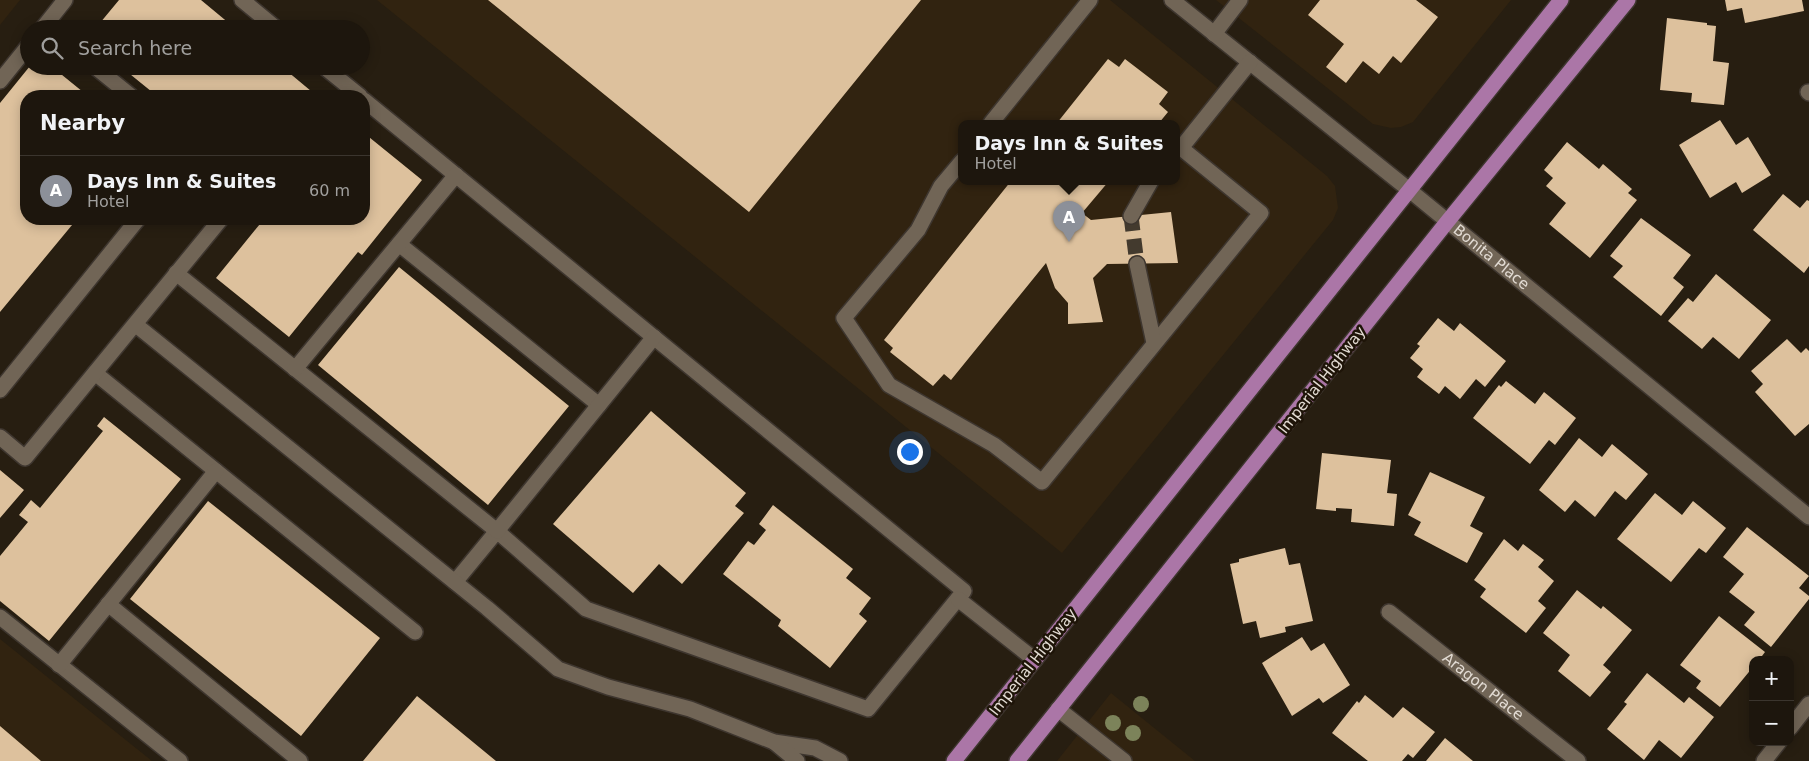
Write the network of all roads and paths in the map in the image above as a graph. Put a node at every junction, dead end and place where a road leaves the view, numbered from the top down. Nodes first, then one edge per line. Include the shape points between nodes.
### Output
1 (65, 0) edge
2 (242, 0) edge
3 (1090, 0) edge
4 (1172, 0) edge
5 (1240, 0) edge
6 (1560, 0) edge
7 (1628, 0) edge
8 (50, 20) edge
9 (266, 20) edge
10 (1214, 34) junction
11 (20, 56) edge
12 (1250, 62) junction
13 (105, 75) edge
14 (334, 75) edge
15 (0, 80) edge
16 (124, 90) edge
17 (353, 90) edge
18 (370, 105) edge
19 (993, 120) edge
20 (1180, 148) edge
21 (1180, 152) edge
22 (958, 166) edge
23 (456, 176) junction
24 (1148, 185) edge
25 (1408, 189) junction
26 (1131, 216) tunnel mouth
27 (1447, 222) junction
28 (133, 225) edge
29 (216, 225) edge
30 (399, 244) junction
31 (1137, 264) tunnel mouth
32 (176, 273) junction
33 (136, 325) junction
34 (654, 337) junction
35 (1154, 343) junction
36 (295, 369) junction
37 (95, 373) junction
38 (0, 390) edge
39 (599, 405) junction
40 (0, 437) edge
41 (216, 471) junction
42 (1809, 517) edge
43 (497, 532) junction
44 (455, 582) junction
45 (958, 599) junction
46 (108, 604) junction
47 (1389, 612) dead end
48 (0, 617) edge
49 (415, 632) dead end
50 (1035, 660) junction
51 (59, 665) junction
52 (1809, 704) edge
53 (1058, 709) junction
54 (1794, 723) edge
55 (774, 742) junction
56 (1776, 746) edge
57 (180, 761) edge
58 (300, 761) edge
59 (797, 761) edge
60 (840, 761) edge
61 (954, 761) edge
62 (1017, 761) edge
63 (1124, 761) edge
64 (1578, 761) edge
65 (1764, 761) edge

1 - 8 street
2 - 9 street
3 - 19 street
4 - 10 street, Bonita Place
5 - 10 street
6 - 25 main road, Imperial Highway
7 - 27 main road, Imperial Highway
10 - 12 street, Bonita Place
11 - 15 street
12 - 20 street
12 - 25 street, Bonita Place
13 - 16 street
14 - 17 street
18 - 23 street
21 - 35 street via 1260,213
22 - 35 street via 941,186 918,230 844,318 889,385 994,445 1042,482
23 - 30 street
23 - 34 street
24 - 26 street
25 - 27 street, Bonita Place
25 - 50 main road, Imperial Highway
27 - 42 street, Bonita Place
27 - 53 main road, Imperial Highway
28 - 38 street
29 - 32 street
30 - 36 street
30 - 39 street
31 - 35 street
32 - 33 street
32 - 36 street
33 - 37 street
33 - 44 street
34 - 39 street
34 - 45 street via 964,591
36 - 43 street
37 - 40 street via 25,458
37 - 41 street
39 - 43 street
41 - 46 street
41 - 49 street
43 - 44 street
43 - 45 street via 586,609 868,709
44 - 55 street via 558,669 608,687 690,709
45 - 50 street
46 - 51 street
46 - 58 street
47 - 64 street, Aragon Place
48 - 51 street
50 - 61 main road, Imperial Highway
51 - 57 street
52 - 54 street
53 - 62 main road, Imperial Highway
53 - 63 street
55 - 59 street
55 - 60 street via 815,748
56 - 65 street

